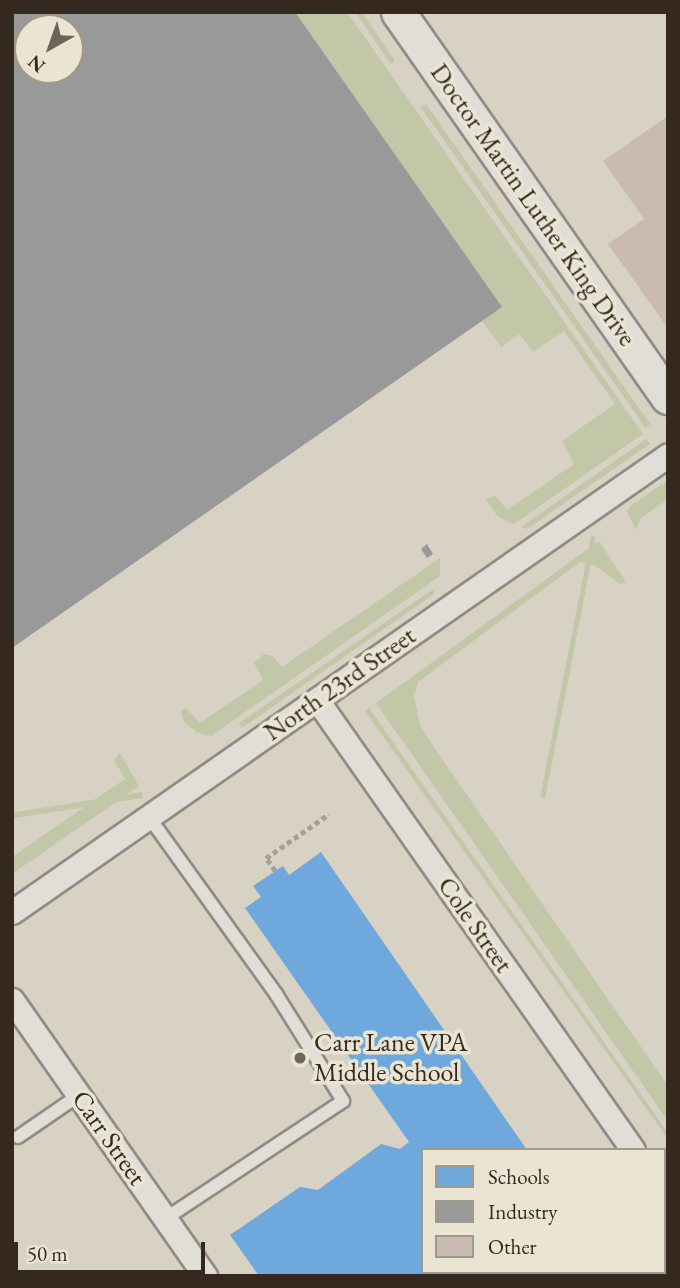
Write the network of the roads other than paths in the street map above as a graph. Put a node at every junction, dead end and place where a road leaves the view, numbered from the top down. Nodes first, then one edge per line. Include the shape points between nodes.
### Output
1 (407, 16) edge
2 (668, 397) edge
3 (668, 455) edge
4 (317, 700) junction
5 (149, 817) junction
6 (12, 912) edge
7 (12, 1000) edge
8 (79, 1095) junction
9 (18, 1136) dead end
10 (632, 1148) edge
11 (166, 1219) junction
12 (205, 1276) edge

1 - 2 main road, Doctor Martin Luther King Drive
3 - 4 street, North 23rd Street
4 - 5 street, North 23rd Street
4 - 10 street, Cole Street
5 - 6 street, North 23rd Street
5 - 11 lane via 276,994 343,1101
7 - 8 street, Carr Street
8 - 9 lane
8 - 11 street, Carr Street
11 - 12 street, Carr Street

